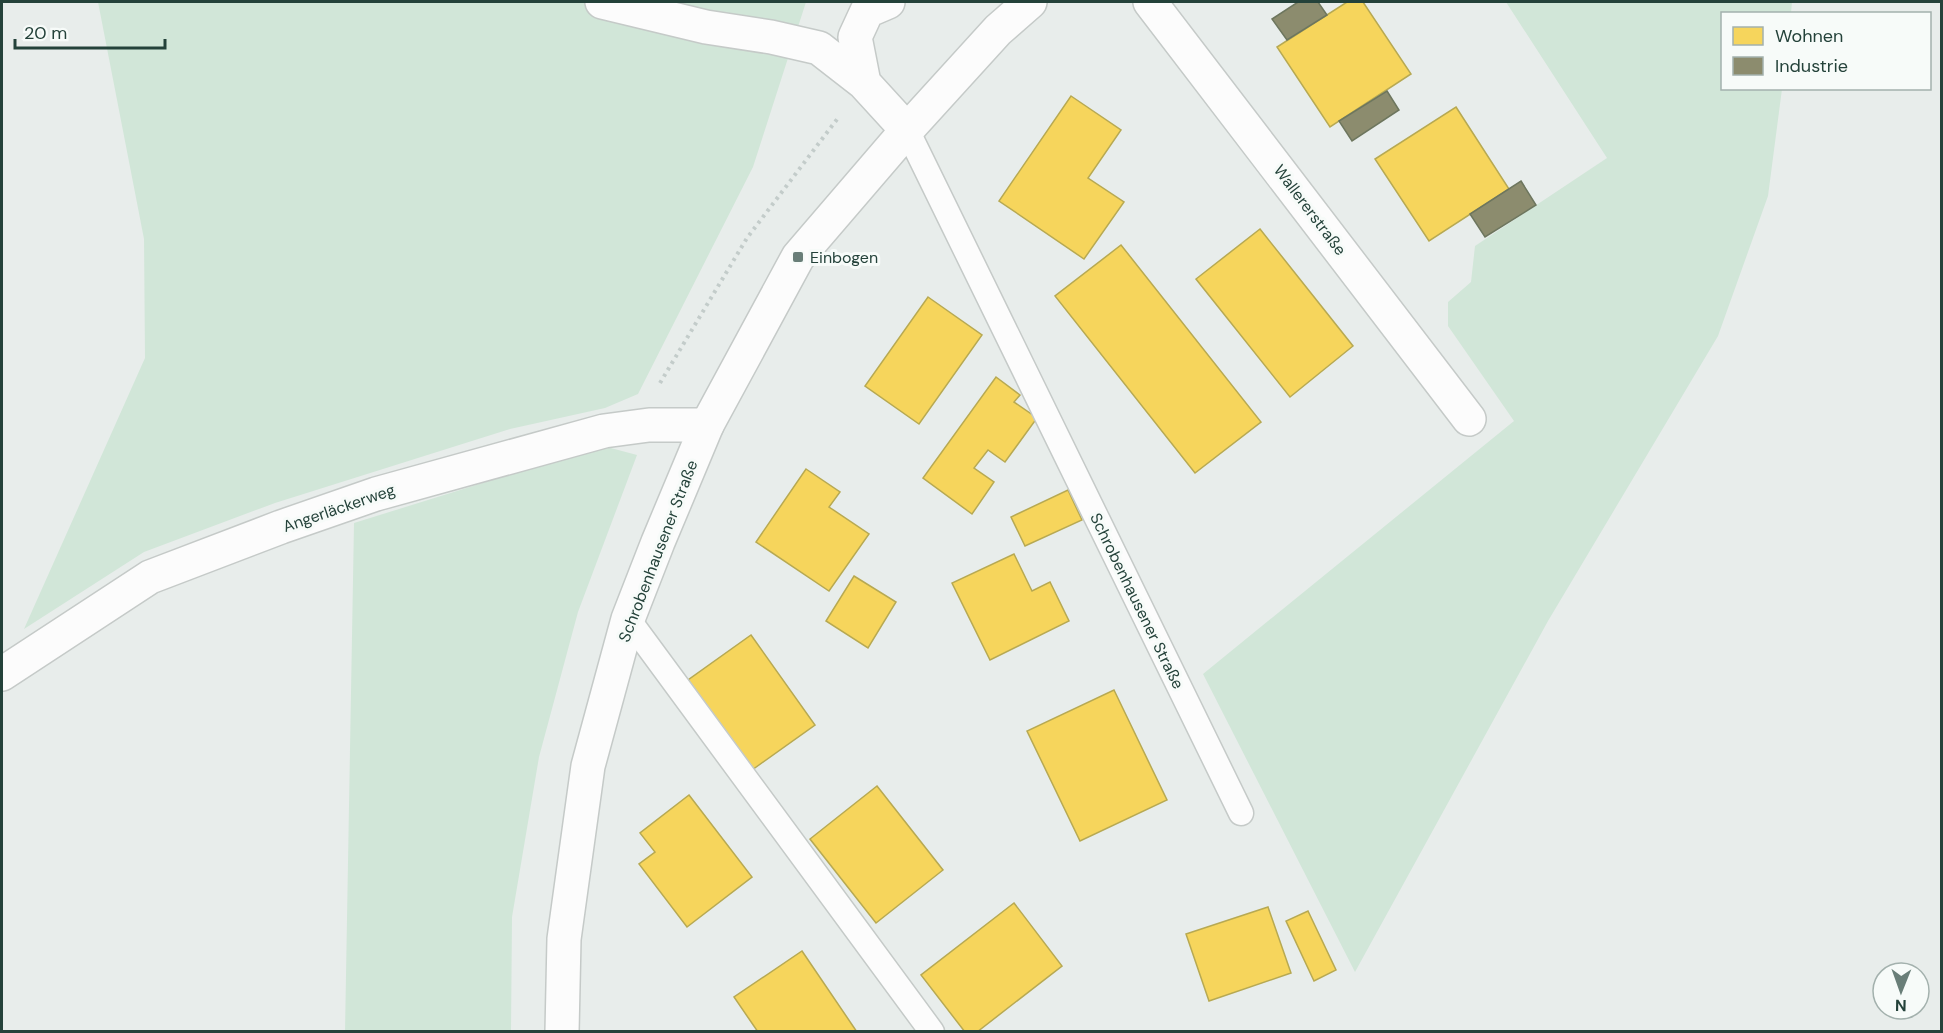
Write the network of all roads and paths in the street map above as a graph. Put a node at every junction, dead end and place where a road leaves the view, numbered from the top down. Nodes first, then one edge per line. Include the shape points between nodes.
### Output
1 (602, 2) edge
2 (1030, 2) edge
3 (1150, 2) edge
4 (873, 5) edge
5 (864, 83) junction
6 (907, 130) junction
7 (1469, 419) dead end
8 (650, 425) junction
9 (707, 425) junction
10 (628, 619) junction
11 (2, 674) edge
12 (1241, 813) dead end
13 (562, 1032) edge
14 (932, 1032) edge

1 - 5 street via 819,48
2 - 6 street, Schrobenhausener Straße via 998,30
3 - 7 street, Wallererstraße
4 - 5 street via 855,37
5 - 6 street
5 - 8 path via 747,238 654,393
6 - 9 street, Schrobenhausener Straße via 798,257
6 - 12 lane, Schrobenhausener Straße
8 - 9 street, Angerläckerweg
8 - 11 street, Angerläckerweg via 604,431 376,494 150,577
9 - 10 street, Schrobenhausener Straße
10 - 13 street, Schrobenhausener Straße via 588,766 564,939
10 - 14 lane

